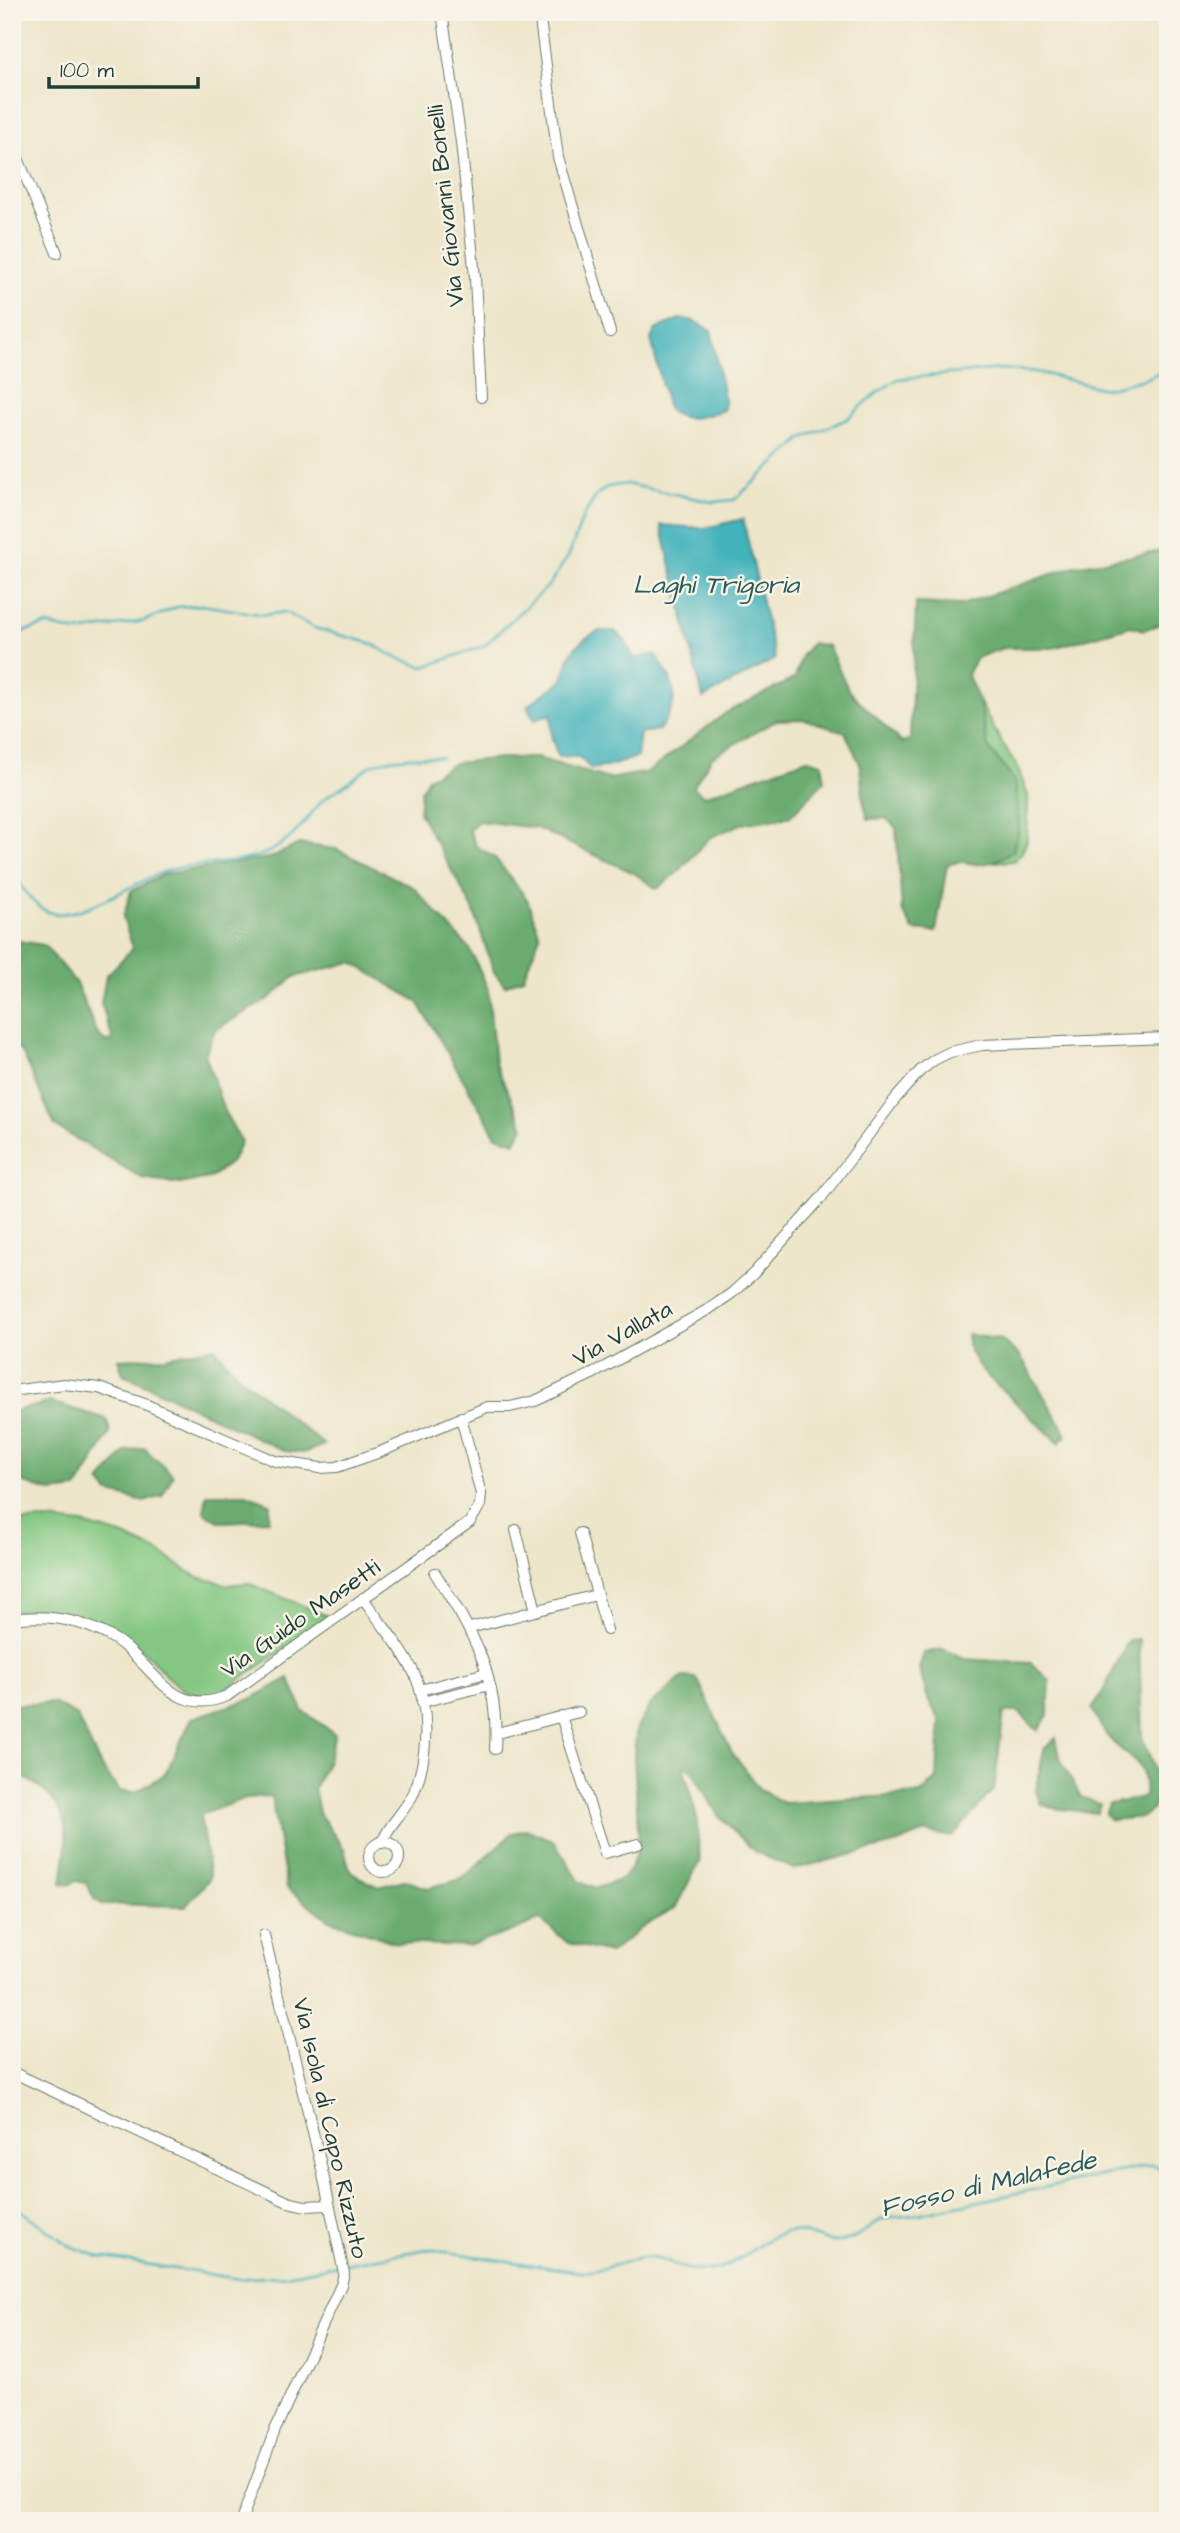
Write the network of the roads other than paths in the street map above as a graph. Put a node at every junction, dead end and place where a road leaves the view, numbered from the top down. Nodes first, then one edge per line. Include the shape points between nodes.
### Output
1 (442, 12) edge
2 (539, 12) edge
3 (12, 144) edge
4 (57, 253) dead end
5 (611, 332) dead end
6 (481, 397) dead end
7 (1168, 1038) edge
8 (12, 1391) edge
9 (461, 1417) junction
10 (516, 1530) dead end
11 (580, 1533) dead end
12 (435, 1573) dead end
13 (596, 1595) junction
14 (363, 1598) junction
15 (536, 1611) junction
16 (12, 1619) edge
17 (470, 1629) junction
18 (607, 1630) dead end
19 (486, 1673) junction
20 (489, 1685) junction
21 (420, 1690) junction
22 (422, 1702) junction
23 (579, 1712) dead end
24 (561, 1716) junction
25 (497, 1733) junction
26 (495, 1749) dead end
27 (382, 1843) dead end
28 (638, 1844) dead end
29 (264, 1935) dead end
30 (12, 2072) edge
31 (328, 2204) junction
32 (241, 2521) edge

1 - 6 street, Via Giovanni Bonelli via 475,277
2 - 5 street via 558,157
3 - 4 street
7 - 9 street, Via Vallata via 982,1045 938,1058 896,1098 810,1211 732,1293 561,1390 527,1403 487,1407
8 - 9 street, Via Vallata via 64,1384 99,1388 275,1461 306,1468 337,1467
9 - 14 street, Via Guido Masetti via 479,1479 476,1514
10 - 15 street
11 - 13 street
12 - 17 street
13 - 15 street
13 - 18 street
14 - 16 street, Via Guido Masetti via 234,1692 206,1701 171,1692 130,1651 95,1629 52,1618
14 - 21 street via 409,1663
15 - 17 street
17 - 19 street
19 - 20 street
19 - 21 street
20 - 22 street
20 - 25 street
21 - 22 street
22 - 27 street via 424,1742 417,1783
23 - 24 street
24 - 25 street
24 - 28 street via 605,1853
25 - 26 street
29 - 31 street, Via Isola di Capo Rizzuto
30 - 31 street via 288,2202
31 - 32 street, Via Isola di Capo Rizzuto via 344,2271 342,2282 275,2430

